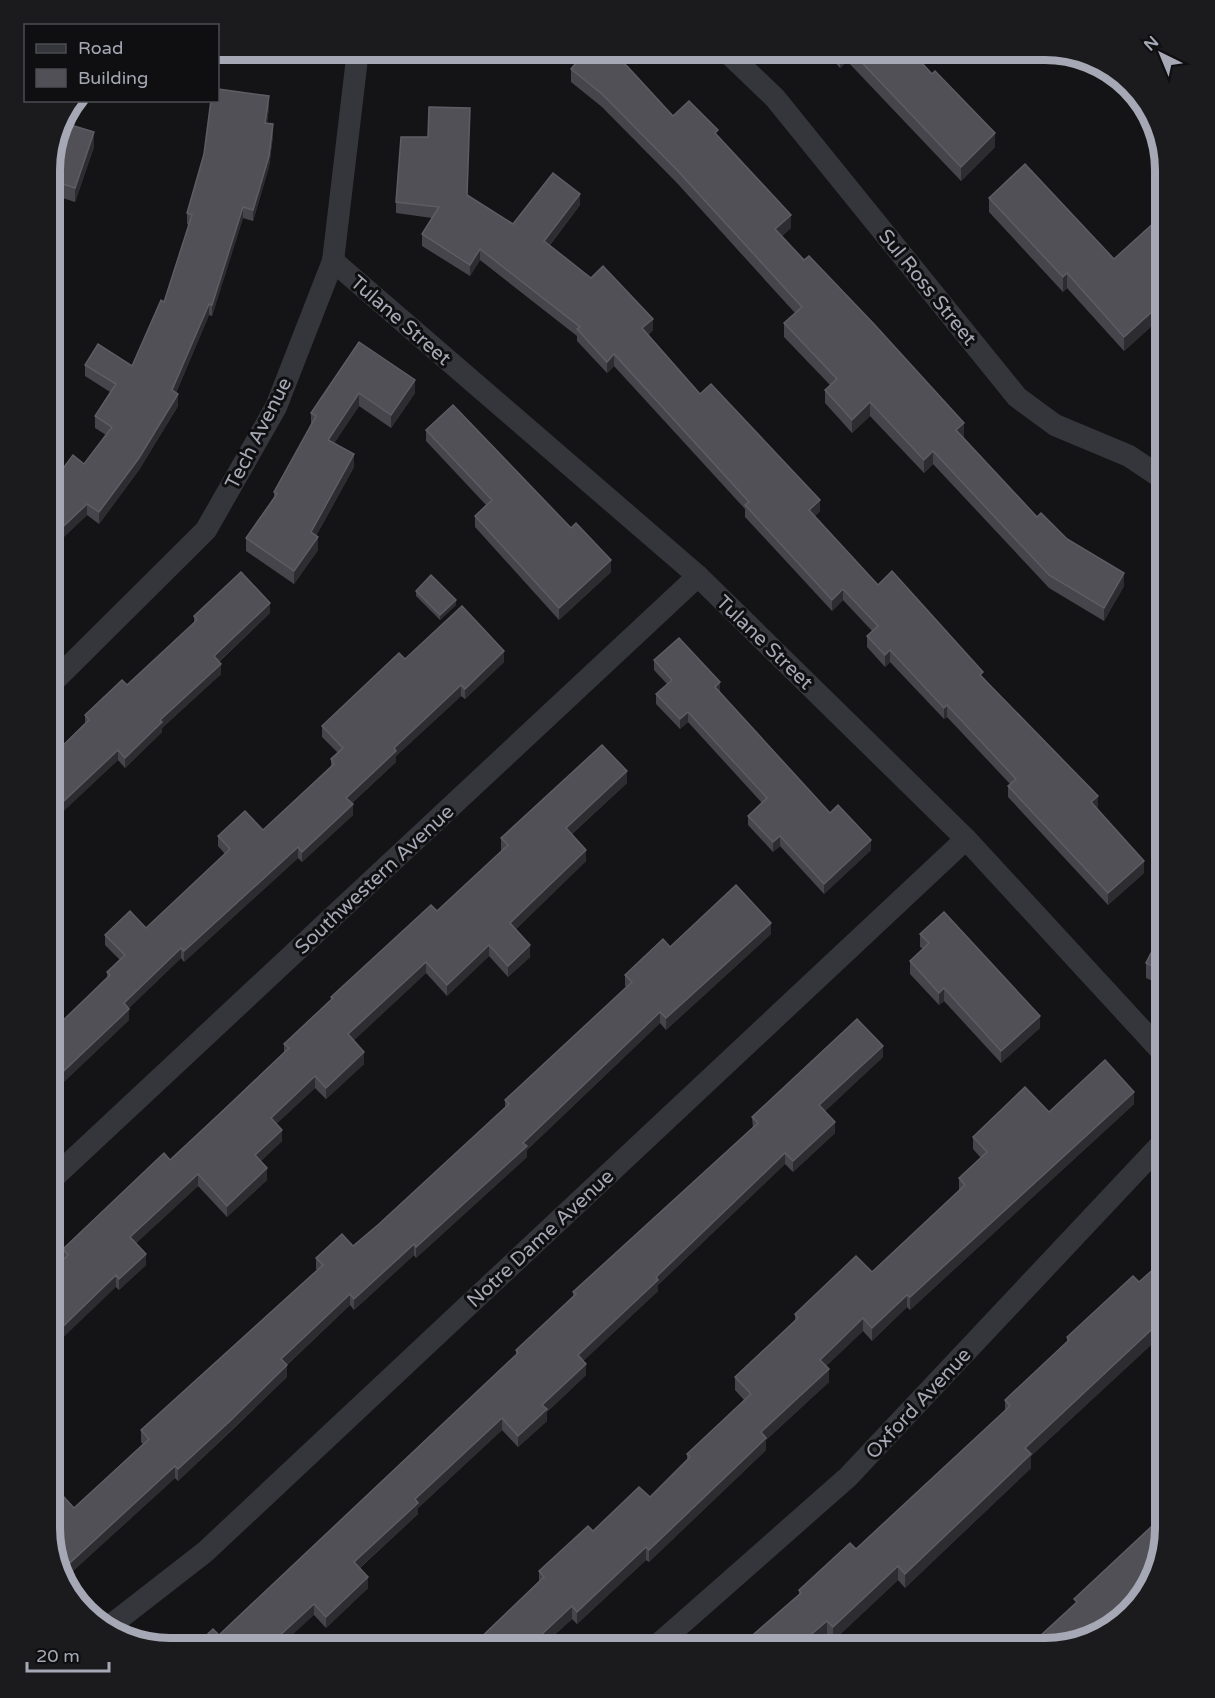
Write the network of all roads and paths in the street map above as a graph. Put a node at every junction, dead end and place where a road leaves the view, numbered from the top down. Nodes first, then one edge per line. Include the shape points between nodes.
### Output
1 (357, 60) edge
2 (735, 60) edge
3 (333, 261) junction
4 (1155, 473) edge
5 (698, 576) junction
6 (60, 675) edge
7 (966, 839) junction
8 (1155, 1043) edge
9 (1155, 1152) edge
10 (60, 1172) edge
11 (114, 1623) edge
12 (665, 1638) edge

1 - 3 street, Tech Avenue
2 - 4 street, Sul Ross Street via 775,98 1017,397 1055,424 1129,456
3 - 5 street, Tulane Street
3 - 6 street, Tech Avenue via 276,406 206,530
5 - 7 street, Tulane Street
5 - 10 street, Southwestern Avenue
7 - 8 street, Tulane Street
7 - 11 street, Notre Dame Avenue via 205,1552
9 - 12 street, Oxford Avenue via 848,1477

